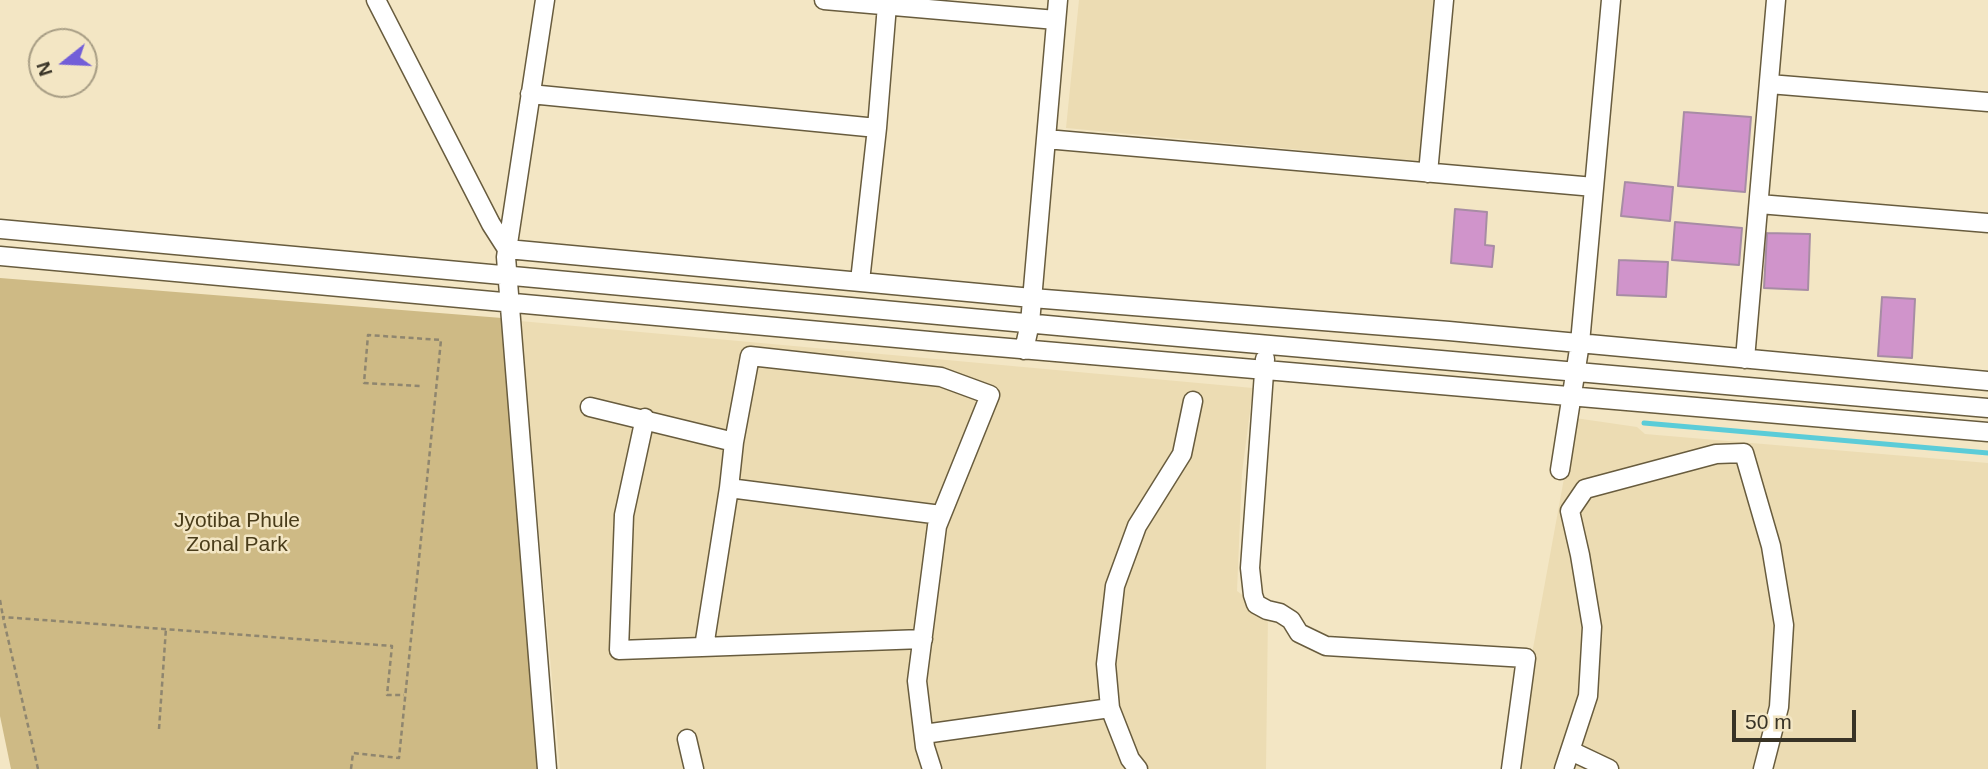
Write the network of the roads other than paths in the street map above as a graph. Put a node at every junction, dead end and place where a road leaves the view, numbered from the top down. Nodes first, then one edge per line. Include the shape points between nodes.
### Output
1 (376, 0) edge
2 (545, 0) edge
3 (824, 0) edge
4 (1058, 0) edge
5 (1444, 0) edge
6 (1611, 0) edge
7 (1776, 0) edge
8 (887, 5) junction
9 (1056, 20) junction
10 (1769, 84) junction
11 (530, 94) junction
12 (1988, 102) edge
13 (877, 128) junction
14 (1046, 139) junction
15 (1428, 173) junction
16 (1594, 187) junction
17 (1759, 204) junction
18 (1988, 223) edge
19 (0, 229) edge
20 (507, 249) junction
21 (0, 256) edge
22 (507, 274) junction
23 (860, 281) junction
24 (1032, 298) junction
25 (510, 304) junction
26 (1030, 323) junction
27 (1580, 343) junction
28 (1265, 345) junction
29 (1024, 350) junction
30 (1745, 359) junction
31 (1265, 370) junction
32 (1576, 372) junction
33 (1988, 381) edge
34 (1573, 396) junction
35 (1193, 401) dead end
36 (590, 407) dead end
37 (1988, 408) edge
38 (645, 418) junction
39 (1988, 432) edge
40 (734, 442) junction
41 (1560, 470) dead end
42 (729, 488) junction
43 (941, 515) junction
44 (923, 639) junction
45 (704, 647) junction
46 (1110, 708) junction
47 (924, 734) junction
48 (687, 739) dead end
49 (1571, 751) junction
50 (547, 769) edge
51 (694, 769) edge
52 (932, 769) edge
53 (1138, 769) edge
54 (1511, 769) edge
55 (1564, 769) edge
56 (1609, 769) edge
57 (1763, 769) edge

1 - 20 street
2 - 11 street
3 - 8 street
4 - 9 street
5 - 15 street
6 - 16 street
7 - 10 street
8 - 9 street
8 - 13 street
9 - 14 street
10 - 12 street
10 - 17 street
11 - 13 street
11 - 20 street
13 - 23 street
14 - 15 street
14 - 24 street
15 - 16 street
16 - 27 street
17 - 18 street
17 - 30 street
19 - 22 street
20 - 22 street
20 - 23 street
21 - 25 street
22 - 25 street
22 - 26 street
23 - 24 street
24 - 26 street
24 - 27 street
25 - 29 street
25 - 50 street
26 - 28 street
26 - 29 street
27 - 30 street
27 - 32 street
28 - 31 street
28 - 32 street
29 - 31 street
30 - 33 street
31 - 34 street
31 - 54 street via 1250,568 1256,604 1280,613 1299,634 1326,646 1526,658
32 - 34 street
32 - 37 street
34 - 39 street
34 - 41 street
35 - 46 street via 1182,454 1137,526 1115,586 1106,664
36 - 38 street
38 - 40 street
38 - 45 street via 624,515 619,650
40 - 42 street
40 - 43 street via 750,356 941,377 990,395
42 - 43 street
42 - 45 street
43 - 44 street
44 - 45 street
44 - 47 street via 917,681
46 - 47 street
46 - 53 street
47 - 52 street
48 - 51 street
49 - 55 street
49 - 56 street
49 - 57 street via 1588,696 1592,627 1570,511 1585,489 1716,454 1744,453 1772,546 1784,625 1779,707

